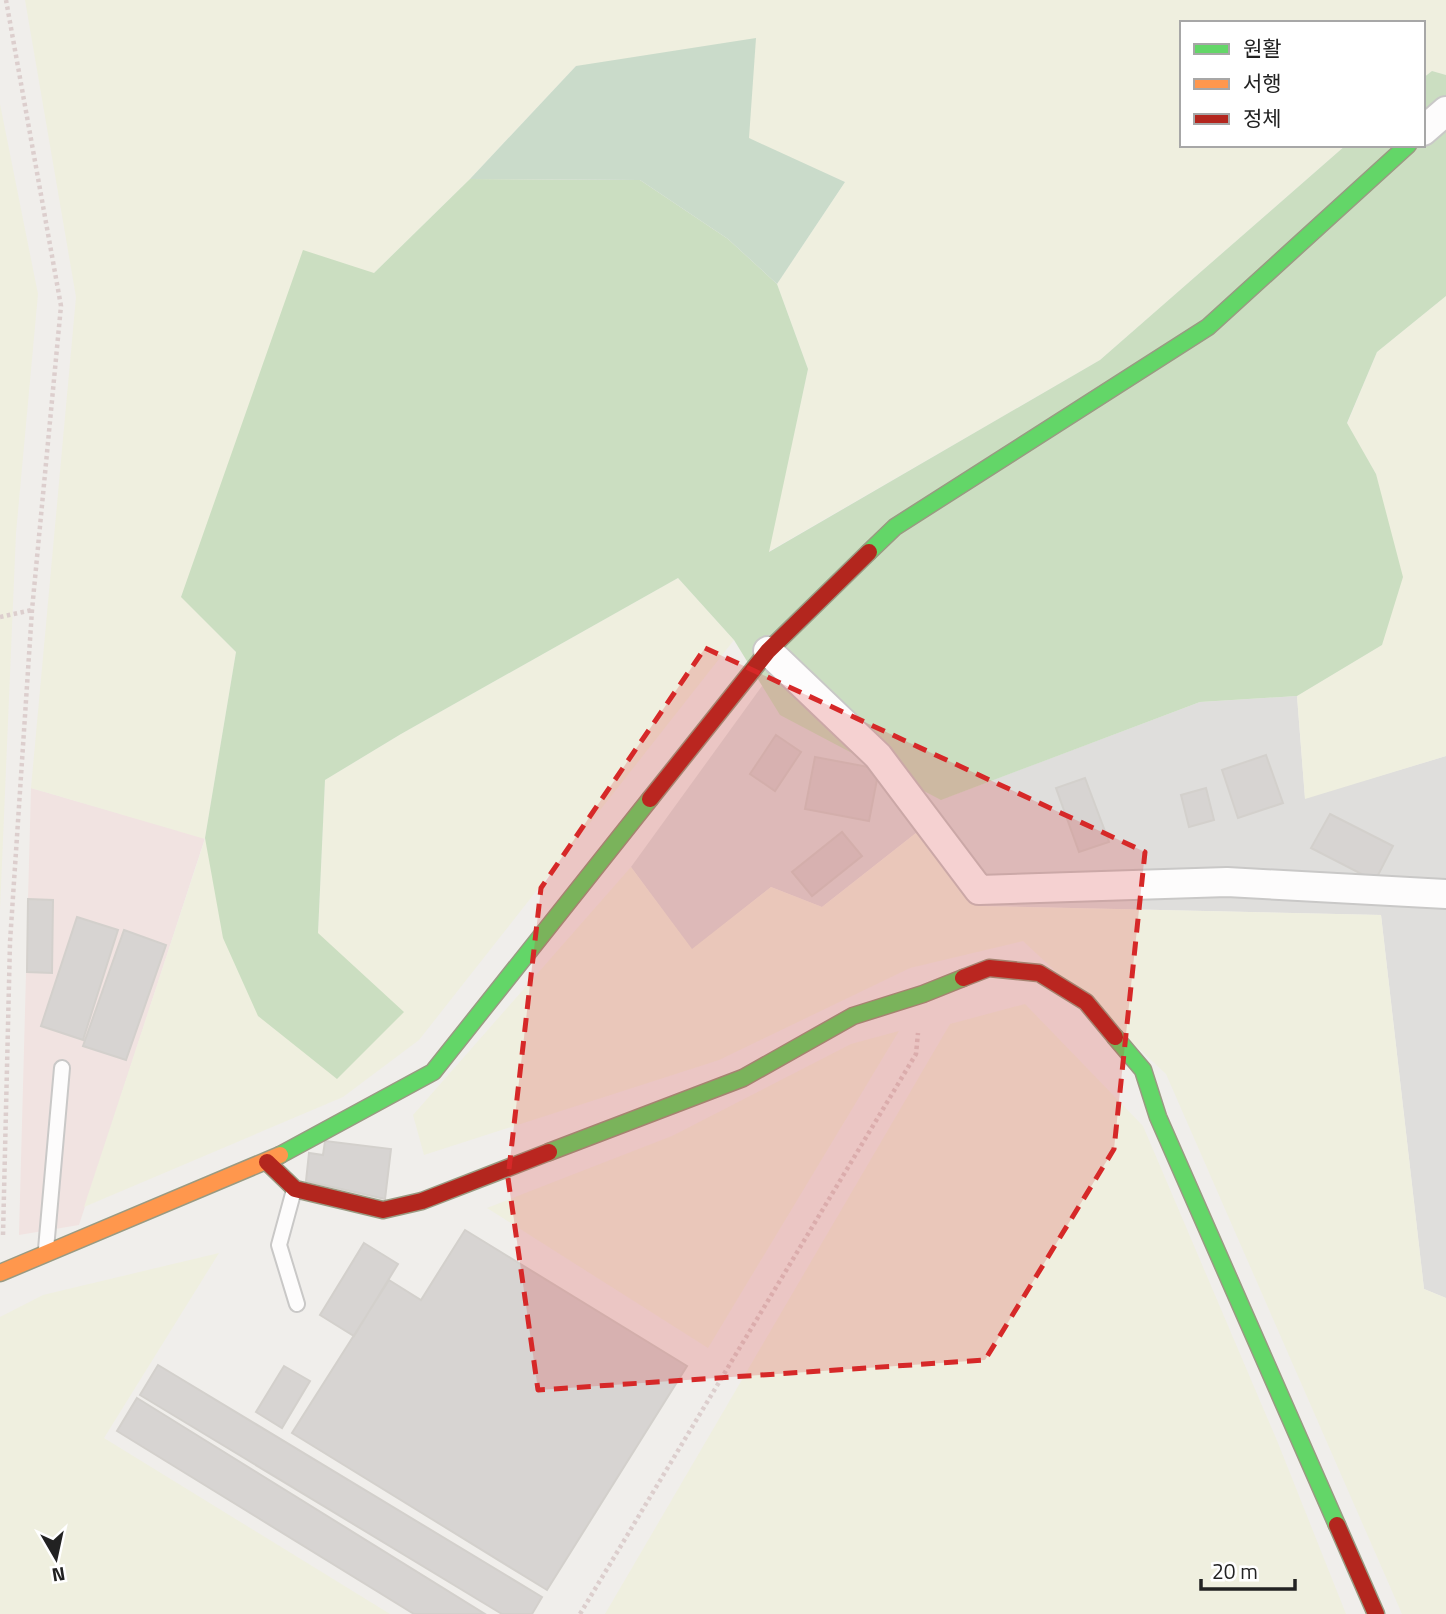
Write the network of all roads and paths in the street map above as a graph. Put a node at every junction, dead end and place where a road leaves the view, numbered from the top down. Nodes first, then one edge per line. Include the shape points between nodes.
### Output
1 (6, 0) edge
2 (1446, 111) edge
3 (1425, 129) edge
4 (1406, 147) edge
5 (32, 610) junction
6 (0, 617) edge
7 (768, 650) junction
8 (1446, 894) edge
9 (923, 994) junction
10 (62, 1068) dead end
11 (267, 1161) junction
12 (295, 1189) junction
13 (46, 1254) junction
14 (1, 1273) edge
15 (297, 1304) dead end
16 (580, 1614) edge
17 (1376, 1614) edge

1 - 5 path via 61,306
2 - 3 street
4 - 7 street via 1208,327 895,527
5 - 6 path
5 - 14 path via 10,942
7 - 8 street via 878,756 979,890 1227,882
7 - 11 street via 433,1072
9 - 12 street via 853,1016 743,1078 422,1201 383,1210
9 - 16 path via 916,1054
9 - 17 street via 989,968 1039,973 1086,1002 1143,1070 1158,1117
10 - 13 lane
11 - 12 street
11 - 13 street
12 - 15 lane via 279,1245
13 - 14 street

